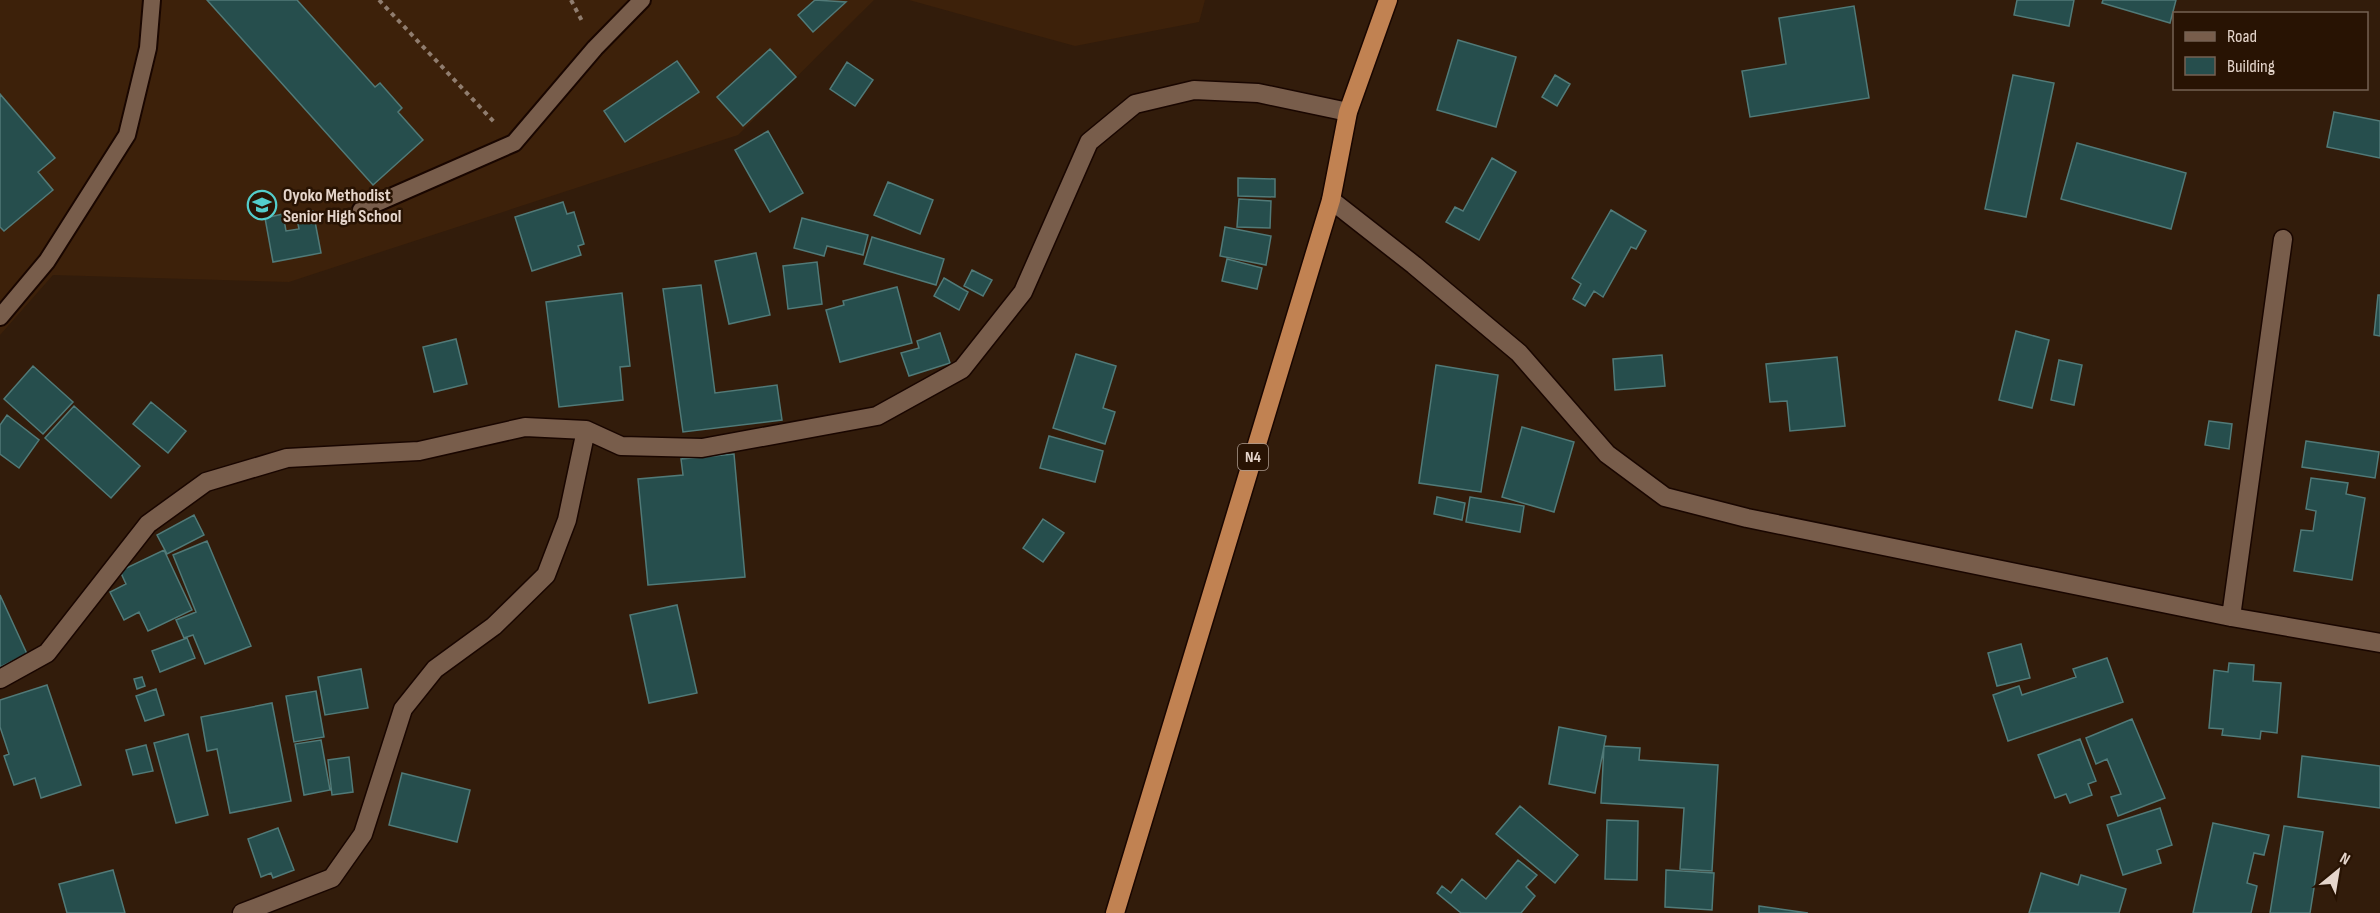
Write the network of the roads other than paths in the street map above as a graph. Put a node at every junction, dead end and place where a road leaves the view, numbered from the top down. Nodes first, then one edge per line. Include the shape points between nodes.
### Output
1 (152, 0) edge
2 (642, 0) edge
3 (1388, 0) edge
4 (1348, 112) junction
5 (1331, 200) junction
6 (361, 210) dead end
7 (2283, 239) dead end
8 (0, 317) edge
9 (586, 430) junction
10 (2231, 617) junction
11 (2380, 643) edge
12 (0, 679) edge
13 (242, 913) edge
14 (1115, 913) edge

1 - 8 lane via 148,48 127,135 47,261
2 - 6 lane via 595,48 514,143
3 - 4 highway, N4
4 - 5 highway, N4
4 - 9 street via 1258,93 1194,90 1136,104 1089,142 1023,292 962,369 877,416 702,448 621,446
5 - 10 street via 1519,353 1607,454 1665,496 1747,518
5 - 14 highway, N4
7 - 10 street
9 - 12 street via 525,427 419,452 287,458 206,482 148,524 47,652
9 - 13 street via 567,520 546,575 494,626 435,669 403,709 363,834 332,878
10 - 11 street

